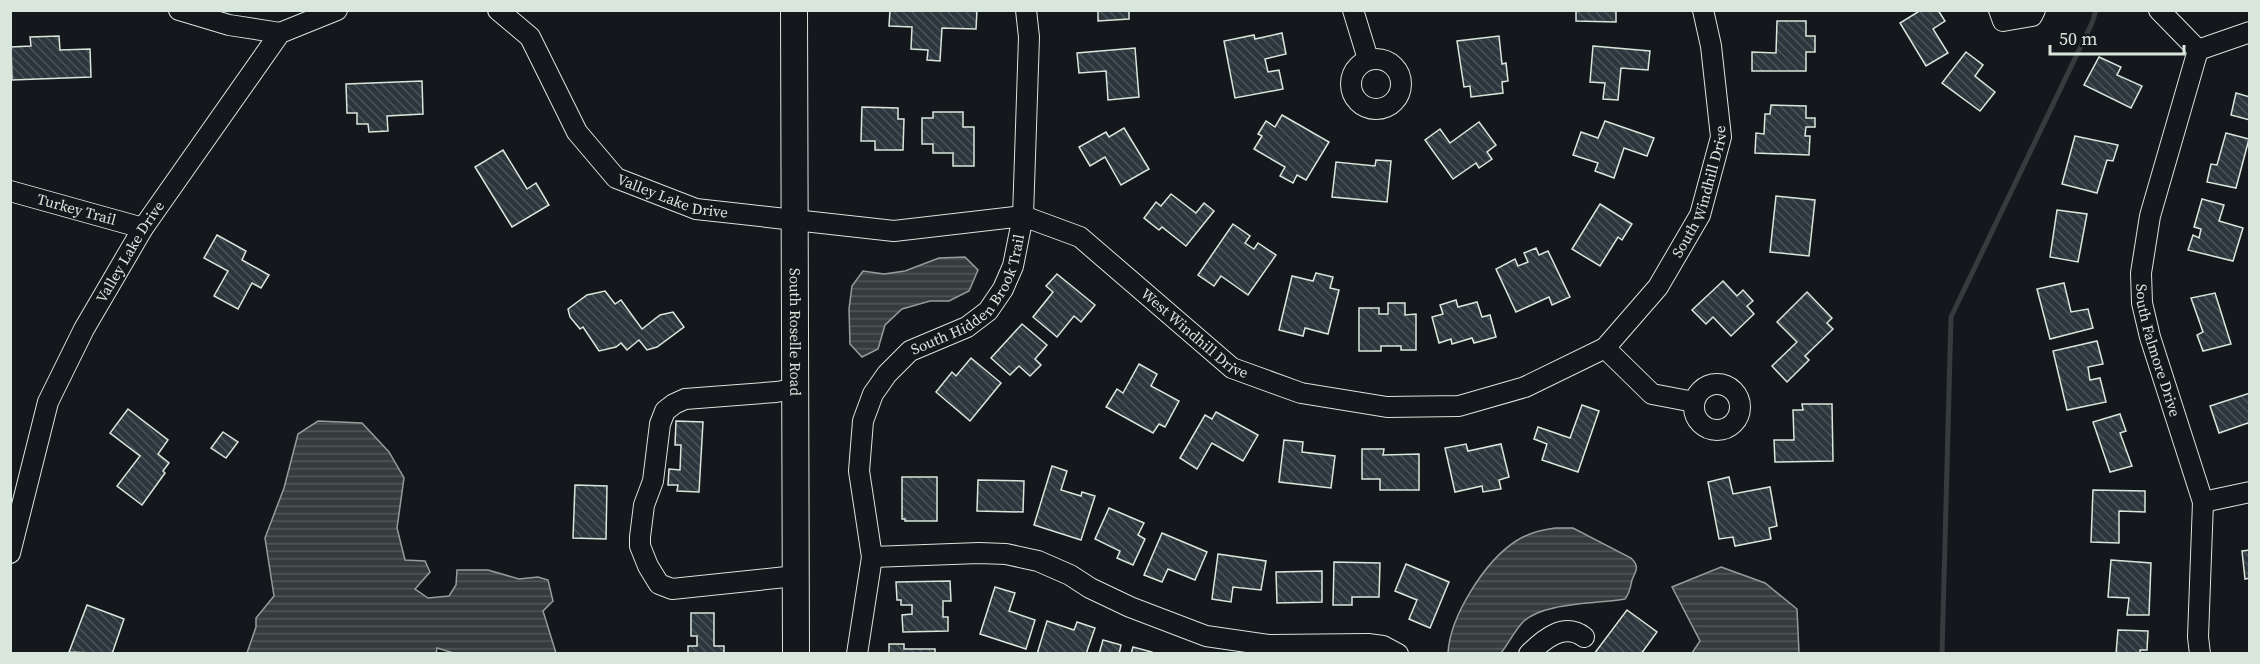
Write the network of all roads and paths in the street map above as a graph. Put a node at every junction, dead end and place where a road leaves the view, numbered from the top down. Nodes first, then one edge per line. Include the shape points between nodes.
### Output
1 (179, 10) edge
2 (337, 10) edge
3 (498, 10) edge
4 (794, 10) edge
5 (1026, 10) edge
6 (1353, 10) edge
7 (1703, 10) edge
8 (1999, 10) edge
9 (2035, 10) edge
10 (2159, 10) edge
11 (2250, 32) edge
12 (280, 33) junction
13 (2198, 50) junction
14 (1368, 59) dead end
15 (10, 191) edge
16 (1023, 216) junction
17 (795, 219) junction
18 (142, 228) junction
19 (1605, 348) junction
20 (794, 388) junction
21 (1694, 402) dead end
22 (2250, 492) edge
23 (2203, 502) junction
24 (10, 554) edge
25 (872, 557) junction
26 (796, 576) junction
27 (1584, 637) dead end
28 (796, 654) edge
29 (857, 654) edge
30 (1398, 654) edge
31 (1529, 654) edge
32 (2200, 654) edge

1 - 12 street via 229,25
2 - 12 street
3 - 17 street, Valley Lake Drive via 530,37 577,132 616,177 696,209
4 - 17 main road, South Roselle Road
5 - 16 street, South Hidden Brook Trail via 1029,37
6 - 14 street
7 - 19 street, South Windhill Drive via 1721,137 1700,215 1658,287
8 - 9 street via 2003,21 2032,16
10 - 13 street
11 - 13 street
12 - 18 street, Valley Lake Drive
13 - 23 street, South Falmore Drive via 2150,216 2141,273 2142,303 2150,337
15 - 18 street, Turkey Trail
16 - 17 street, West Windhill Drive via 894,231
16 - 19 street, West Windhill Drive via 1080,237 1232,368 1301,393 1387,407 1460,406 1525,387
16 - 25 street, South Hidden Brook Trail via 1013,266 988,311 967,327 909,351 873,394 863,421 859,471
17 - 20 main road, South Roselle Road
18 - 24 street, Valley Lake Drive via 84,329 48,402
19 - 21 street via 1652,394
20 - 26 main road, South Roselle Road
20 - 26 street via 685,399 665,411 653,481 644,505 640,546 659,584 672,589
22 - 23 street
23 - 32 street, South Falmore Drive
25 - 29 street, South Hidden Brook Trail
25 - 30 street via 1006,554 1038,561 1130,607 1206,636 1268,645 1368,644
26 - 28 main road, South Roselle Road
27 - 31 street via 1564,631 1550,636

